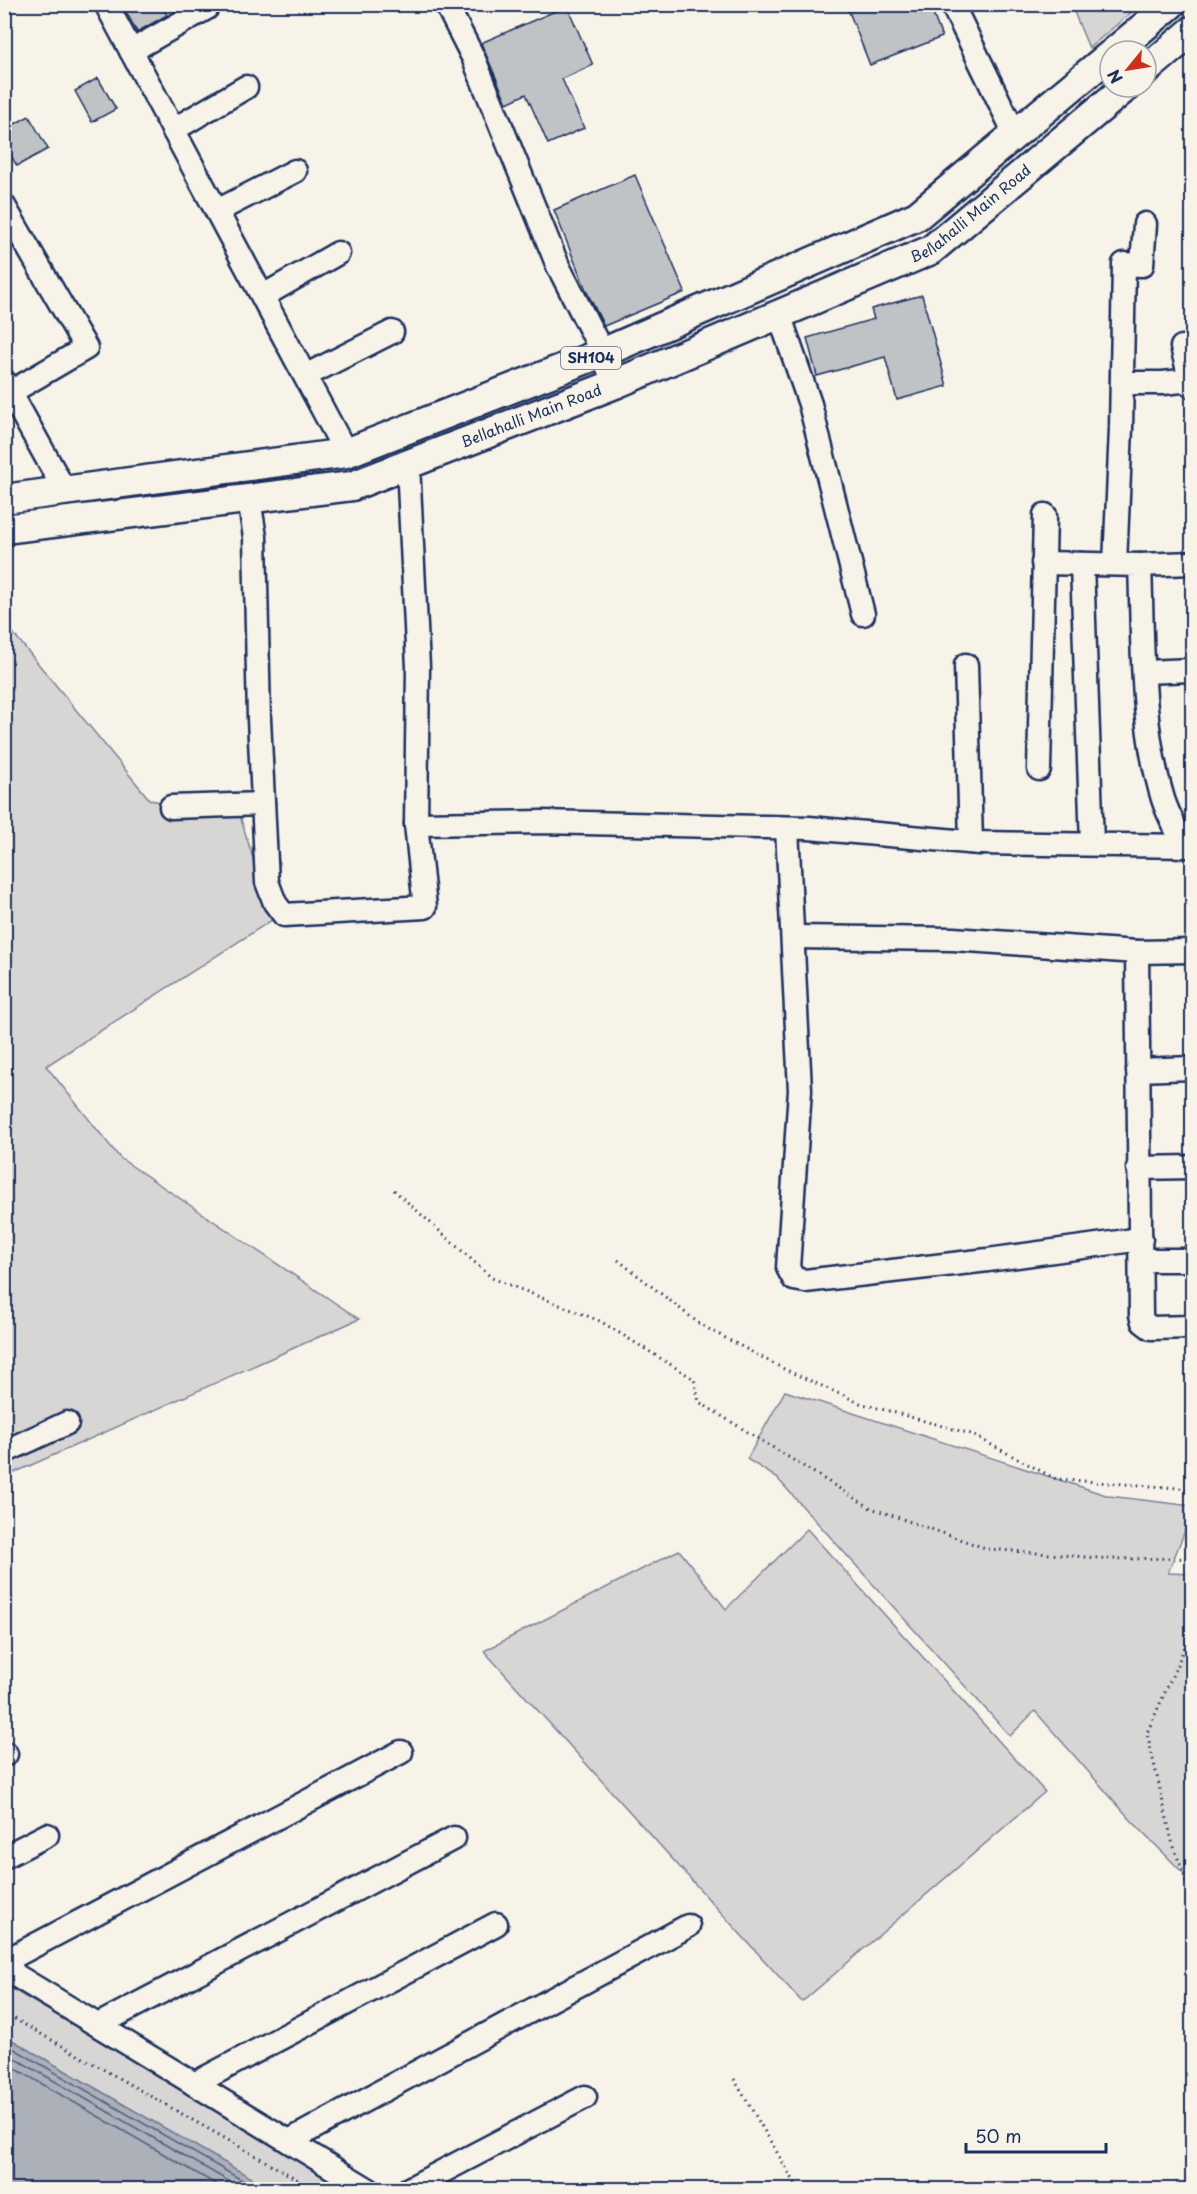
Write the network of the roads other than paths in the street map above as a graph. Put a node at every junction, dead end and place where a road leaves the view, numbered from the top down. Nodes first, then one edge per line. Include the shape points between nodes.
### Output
1 (106, 4) edge
2 (446, 4) edge
3 (952, 4) edge
4 (1171, 4) edge
5 (207, 8) dead end
6 (1192, 31) edge
7 (1129, 39) edge
8 (131, 51) junction
9 (1158, 60) edge
10 (1098, 65) edge
11 (246, 87) dead end
12 (1112, 99) edge
13 (173, 130) junction
14 (1015, 134) junction
15 (295, 171) dead end
16 (4, 206) edge
17 (217, 211) junction
18 (1145, 224) dead end
19 (338, 253) dead end
20 (263, 296) junction
21 (779, 314) junction
22 (392, 332) dead end
23 (1182, 347) dead end
24 (602, 353) junction
25 (305, 376) junction
26 (1122, 383) junction
27 (1192, 383) edge
28 (615, 384) junction
29 (8, 386) edge
30 (346, 453) junction
31 (408, 464) junction
32 (65, 491) junction
33 (6, 495) edge
34 (249, 499) junction
35 (1045, 514) dead end
36 (4, 529) edge
37 (1043, 563) junction
38 (1192, 563) edge
39 (1082, 564) junction
40 (1115, 564) junction
41 (1140, 565) junction
42 (863, 614) dead end
43 (966, 665) dead end
44 (1192, 670) edge
45 (1144, 672) junction
46 (1039, 769) dead end
47 (263, 804) junction
48 (171, 807) dead end
49 (416, 824) junction
50 (787, 828) junction
51 (971, 842) junction
52 (1092, 844) junction
53 (1188, 846) edge
54 (793, 937) junction
55 (1192, 951) edge
56 (1137, 952) junction
57 (1192, 1068) edge
58 (1138, 1070) junction
59 (1192, 1167) edge
60 (1138, 1168) junction
61 (1141, 1249) junction
62 (1192, 1260) edge
63 (1192, 1327) edge
64 (67, 1423) dead end
65 (4, 1452) edge
66 (401, 1752) dead end
67 (47, 1835) dead end
68 (454, 1838) dead end
69 (4, 1857) edge
70 (496, 1924) dead end
71 (688, 1926) dead end
72 (6, 1958) edge
73 (98, 2025) junction
74 (194, 2084) junction
75 (585, 2097) dead end
76 (289, 2141) junction
77 (369, 2190) edge
78 (407, 2190) edge

1 - 8 street
2 - 24 street via 473,57 558,266
3 - 14 street
4 - 7 main road
5 - 8 street
6 - 9 main road
8 - 13 street
10 - 14 main road, Bellahalli Main Road / SH104
11 - 13 street
12 - 21 main road, Bellahalli Main Road / SH104 via 931,250
13 - 17 street
14 - 24 main road, Bellahalli Main Road / SH104 via 916,216
15 - 17 street
16 - 29 street via 86,348
17 - 20 street
18 - 26 street via 1141,274 1124,264
19 - 20 street
20 - 25 street
21 - 28 main road, Bellahalli Main Road / SH104
21 - 42 street via 810,404
22 - 25 street
23 - 27 street
24 - 28 street
24 - 30 main road, Bellahalli Main Road / SH104
25 - 30 street
26 - 27 street
26 - 40 street
28 - 31 main road, Bellahalli Main Road / SH104
29 - 32 street
30 - 32 main road, Bellahalli Main Road / SH104
31 - 34 main road, Bellahalli Main Road / SH104 via 352,486
31 - 49 street via 418,667
32 - 33 main road, Bellahalli Main Road / SH104
34 - 36 main road, Bellahalli Main Road / SH104
34 - 47 street via 255,537
35 - 37 street
37 - 39 street
37 - 46 street
38 - 41 street
39 - 40 street
39 - 52 street
40 - 41 street
41 - 45 street
43 - 51 street
44 - 45 street
45 - 53 street via 1151,745 1161,789
47 - 48 street
47 - 49 street via 267,882 284,915 425,907
49 - 50 street via 541,822
50 - 51 street
50 - 54 street
51 - 52 street
52 - 53 street
54 - 56 street via 953,939
54 - 61 street via 800,1090 788,1268 794,1279
55 - 56 street
56 - 58 street
57 - 58 street
58 - 60 street
59 - 60 street
60 - 61 street
61 - 62 street
61 - 63 street via 1143,1322 1151,1328
64 - 65 street
66 - 72 street
67 - 69 street
68 - 73 street
70 - 74 street
71 - 76 street
72 - 73 street via 15,1975
73 - 74 street
74 - 76 street
75 - 78 street
76 - 77 street

